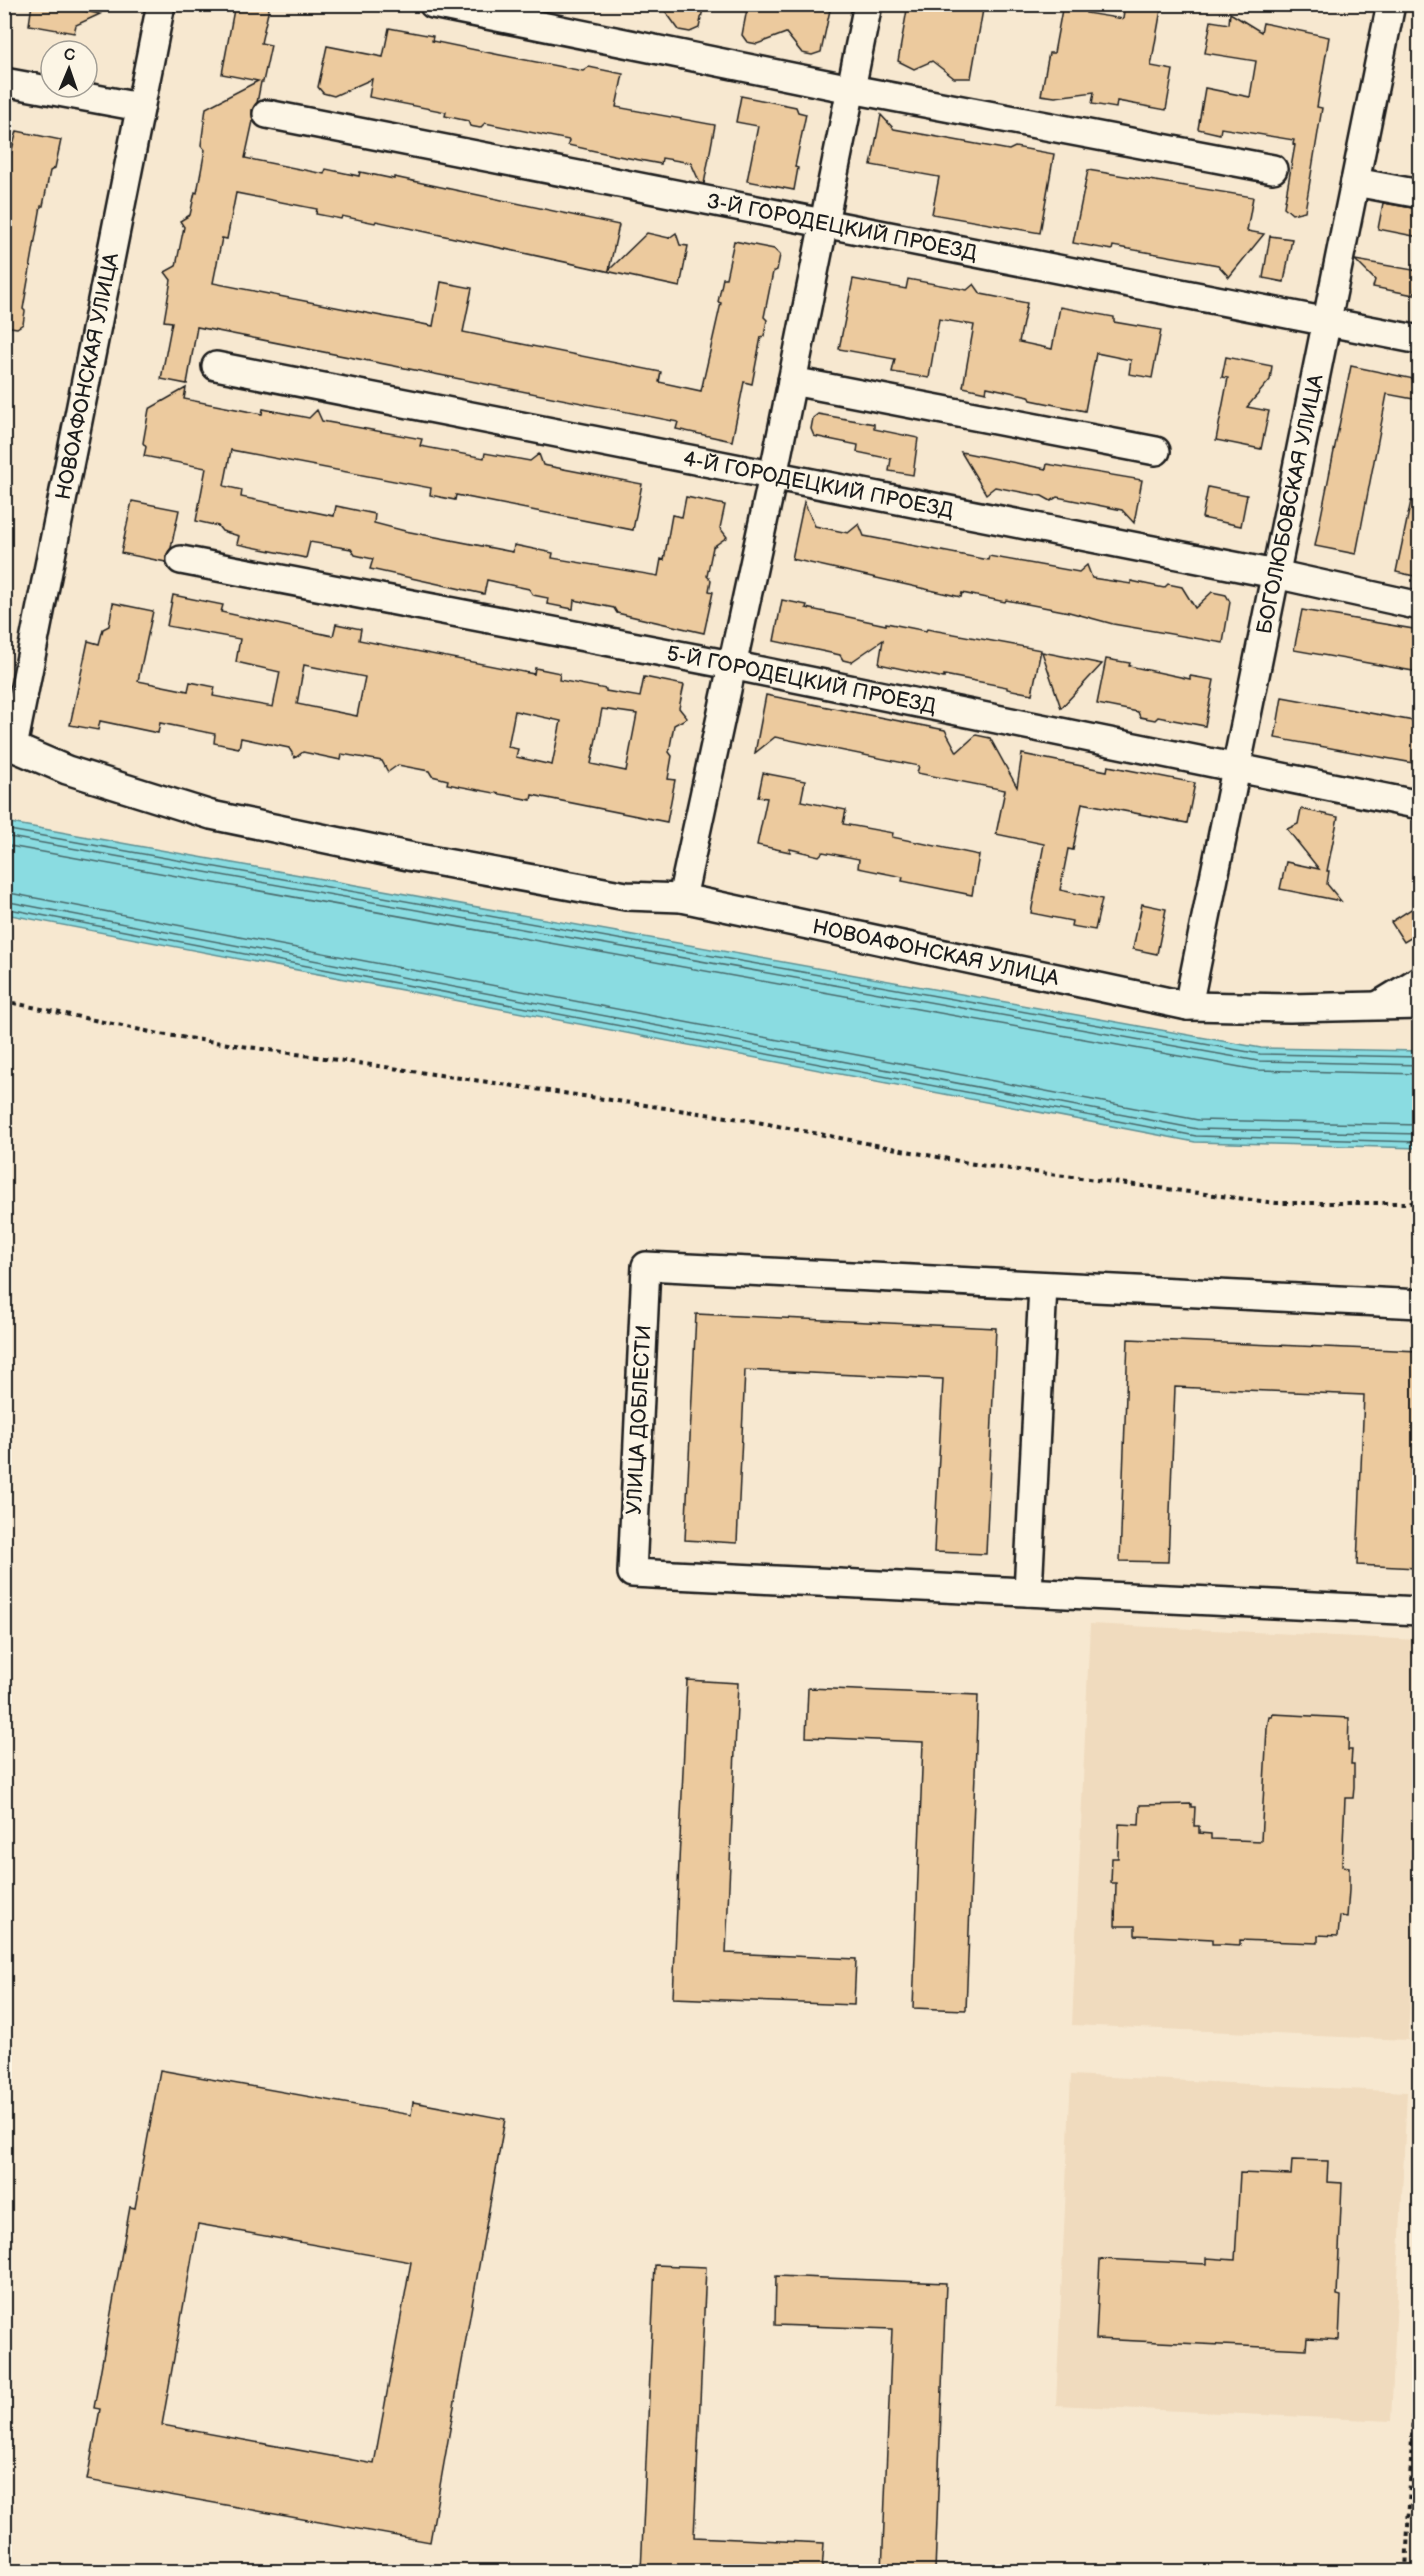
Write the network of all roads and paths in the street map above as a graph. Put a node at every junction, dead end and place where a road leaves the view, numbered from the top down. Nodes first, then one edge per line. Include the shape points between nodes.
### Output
1 (161, 4) edge
2 (433, 4) edge
3 (868, 4) edge
4 (1391, 4) edge
5 (4, 82) edge
6 (851, 89) junction
7 (140, 107) junction
8 (267, 114) dead end
9 (1273, 169) dead end
10 (1355, 182) junction
11 (1419, 194) edge
12 (825, 224) junction
13 (1327, 322) junction
14 (1419, 340) edge
15 (216, 366) dead end
16 (792, 381) junction
17 (1156, 451) dead end
18 (773, 476) junction
19 (181, 560) dead end
20 (1275, 574) junction
21 (1419, 606) edge
22 (731, 665) junction
23 (9, 747) edge
24 (1235, 770) junction
25 (1419, 805) edge
26 (682, 898) junction
27 (1419, 980) edge
28 (4, 1001) edge
29 (1419, 1005) edge
30 (1188, 1006) junction
31 (1378, 1006) junction
32 (1419, 1203) edge
33 (1043, 1286) junction
34 (1419, 1304) edge
35 (1028, 1592) junction
36 (1419, 1611) edge
37 (1419, 2258) edge
38 (1406, 2571) edge

1 - 7 street, НОВОАФОНСКАЯ УЛИЦА
2 - 6 street
3 - 6 street
4 - 10 street, БОГОЛЮБОВСКАЯ УЛИЦА
5 - 7 street
6 - 9 street
6 - 12 street
7 - 23 street, НОВОАФОНСКАЯ УЛИЦА
8 - 12 street, 3-Й ГОРОДЕЦКИЙ ПРОЕЗД
10 - 11 street
10 - 13 street, БОГОЛЮБОВСКАЯ УЛИЦА
12 - 13 street, 3-Й ГОРОДЕЦКИЙ ПРОЕЗД
12 - 16 street
13 - 14 street, 3-Й ГОРОДЕЦКИЙ ПРОЕЗД
13 - 20 street, БОГОЛЮБОВСКАЯ УЛИЦА
15 - 18 street, 4-Й ГОРОДЕЦКИЙ ПРОЕЗД
16 - 17 street
16 - 18 street
18 - 20 street, 4-Й ГОРОДЕЦКИЙ ПРОЕЗД
18 - 22 street
19 - 22 street, 5-Й ГОРОДЕЦКИЙ ПРОЕЗД
20 - 21 street, 4-Й ГОРОДЕЦКИЙ ПРОЕЗД
20 - 24 street, БОГОЛЮБОВСКАЯ УЛИЦА
22 - 24 street, 5-Й ГОРОДЕЦКИЙ ПРОЕЗД
22 - 26 street
23 - 26 street, НОВОАФОНСКАЯ УЛИЦА via 67,770 211,814 581,888 626,896
24 - 25 street, 5-Й ГОРОДЕЦКИЙ ПРОЕЗД
24 - 30 street, БОГОЛЮБОВСКАЯ УЛИЦА
26 - 30 street, НОВОАФОНСКАЯ УЛИЦА
27 - 31 street
28 - 32 path via 160,1034 747,1120 979,1165 1276,1203
29 - 31 street, НОВОАФОНСКАЯ УЛИЦА
30 - 31 street, НОВОАФОНСКАЯ УЛИЦА
33 - 34 street
33 - 35 street
33 - 35 street, УЛИЦА ДОБЛЕСТИ via 646,1266 632,1573
35 - 36 street
37 - 38 path

